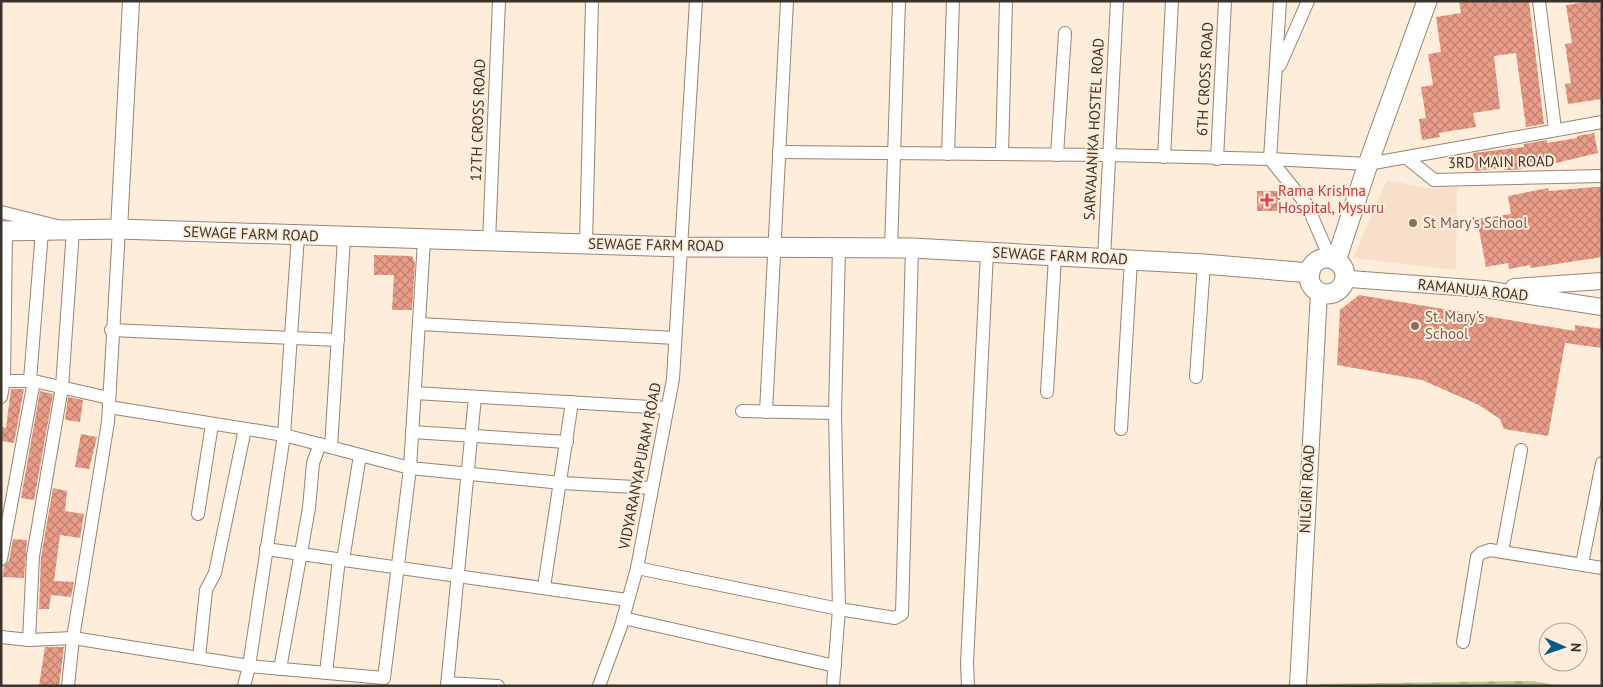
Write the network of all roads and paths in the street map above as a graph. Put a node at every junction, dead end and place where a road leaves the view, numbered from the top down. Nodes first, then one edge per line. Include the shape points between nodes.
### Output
1 (131, 1) edge
2 (499, 1) edge
3 (592, 1) edge
4 (696, 1) edge
5 (787, 1) edge
6 (899, 1) edge
7 (953, 1) edge
8 (1006, 1) edge
9 (1117, 1) edge
10 (1172, 1) edge
11 (1225, 1) edge
12 (1280, 1) edge
13 (1308, 1) edge
14 (1427, 1) edge
15 (1539, 1) edge
16 (1065, 33) dead end
17 (1276, 72) junction
18 (1602, 122) edge
19 (1555, 129) junction
20 (779, 152) junction
21 (894, 153) junction
22 (948, 154) junction
23 (1002, 154) junction
24 (1057, 154) junction
25 (1109, 155) junction
26 (1164, 157) junction
27 (1217, 159) junction
28 (1270, 159) junction
29 (1408, 159) junction
30 (1368, 164) junction
31 (1602, 176) edge
32 (1, 212) edge
33 (119, 229) junction
34 (73, 230) junction
35 (4, 231) edge
36 (42, 231) junction
37 (298, 236) junction
38 (344, 238) junction
39 (424, 241) junction
40 (489, 241) junction
41 (586, 243) junction
42 (681, 247) junction
43 (774, 247) junction
44 (838, 248) junction
45 (912, 248) junction
46 (891, 249) junction
47 (987, 252) junction
48 (1055, 257) junction
49 (1104, 259) junction
50 (1333, 259) junction
51 (1131, 260) junction
52 (1204, 264) junction
53 (1310, 273) junction
54 (1602, 281) edge
55 (1344, 282) junction
56 (1484, 289) junction
57 (1319, 292) junction
58 (1602, 307) edge
59 (420, 324) junction
60 (112, 330) junction
61 (292, 338) junction
62 (676, 338) junction
63 (338, 340) junction
64 (1196, 377) dead end
65 (3, 381) edge
66 (32, 381) junction
67 (62, 387) junction
68 (1047, 392) dead end
69 (415, 393) junction
70 (475, 396) junction
71 (1, 397) edge
72 (572, 402) junction
73 (109, 403) junction
74 (667, 408) junction
75 (742, 412) dead end
76 (766, 412) junction
77 (835, 413) junction
78 (212, 424) junction
79 (245, 429) junction
80 (1121, 429) dead end
81 (412, 432) junction
82 (284, 435) junction
83 (472, 435) junction
84 (567, 442) junction
85 (325, 446) junction
86 (1521, 450) dead end
87 (360, 455) junction
88 (1602, 462) edge
89 (410, 468) junction
90 (468, 474) junction
91 (562, 482) junction
92 (652, 488) junction
93 (198, 514) dead end
94 (266, 549) junction
95 (1502, 552) junction
96 (301, 554) junction
97 (1, 559) edge
98 (341, 559) junction
99 (1582, 564) junction
100 (399, 567) junction
101 (637, 568) junction
102 (1602, 568) edge
103 (458, 576) junction
104 (544, 587) junction
105 (627, 600) junction
106 (839, 609) junction
107 (623, 618) junction
108 (1, 637) edge
109 (74, 638) junction
110 (29, 640) junction
111 (1463, 642) dead end
112 (199, 658) junction
113 (249, 666) junction
114 (835, 666) junction
115 (280, 669) junction
116 (326, 673) junction
117 (447, 684) edge
118 (68, 686) edge
119 (244, 686) edge
120 (498, 686) edge
121 (599, 686) edge
122 (833, 686) edge
123 (968, 686) edge
124 (1298, 686) edge

1 - 33 street
2 - 40 street, 12TH CROSS ROAD
3 - 41 street
4 - 42 street, VIDYARANYAPURAM ROAD
5 - 20 street
6 - 21 street
7 - 22 street
8 - 23 street
9 - 25 street, SARVAJANIKA HOSTEL ROAD
10 - 26 street
11 - 27 street, 6TH CROSS ROAD
12 - 17 street
13 - 17 street
14 - 30 main road
15 - 19 street
16 - 24 street
17 - 28 street
18 - 19 street
19 - 29 street
20 - 21 street
20 - 43 street
21 - 22 street
21 - 46 street
22 - 23 street
23 - 24 street
24 - 25 street
25 - 26 street
25 - 49 street, SARVAJANIKA HOSTEL ROAD
26 - 27 street
27 - 28 street
28 - 30 street
28 - 50 street via 1307,205
29 - 30 street
29 - 31 street, 3RD MAIN ROAD via 1434,180
30 - 50 main road
32 - 34 street
33 - 34 main road, SEWAGE FARM ROAD
33 - 37 main road, SEWAGE FARM ROAD
33 - 60 street
34 - 36 main road, SEWAGE FARM ROAD
34 - 67 street
35 - 36 main road, SEWAGE FARM ROAD
35 - 65 street
36 - 66 street
37 - 38 main road, SEWAGE FARM ROAD
37 - 61 street
38 - 39 main road, SEWAGE FARM ROAD
38 - 63 street
39 - 40 main road, SEWAGE FARM ROAD
39 - 59 street
40 - 41 main road, SEWAGE FARM ROAD
41 - 42 main road, SEWAGE FARM ROAD
42 - 43 main road, SEWAGE FARM ROAD
42 - 62 street, VIDYARANYAPURAM ROAD
43 - 44 main road, SEWAGE FARM ROAD
43 - 76 street
44 - 46 main road, SEWAGE FARM ROAD
44 - 77 street
45 - 46 main road, SEWAGE FARM ROAD
45 - 47 main road, SEWAGE FARM ROAD
45 - 106 street via 902,614 895,618
47 - 48 main road, SEWAGE FARM ROAD
47 - 123 street via 966,663
48 - 49 main road, SEWAGE FARM ROAD
48 - 68 street
49 - 51 main road, SEWAGE FARM ROAD
50 - 53 main road via 1318,261
50 - 55 main road via 1344,270
51 - 52 main road, SEWAGE FARM ROAD
51 - 80 street
52 - 53 main road, SEWAGE FARM ROAD
52 - 64 street
53 - 57 main road via 1311,284
54 - 56 street
55 - 56 street, RAMANUJA ROAD via 1350,279
55 - 57 main road via 1337,292
56 - 58 street, RAMANUJA ROAD
57 - 124 street, NILGIRI ROAD
59 - 62 street
59 - 69 street
60 - 61 street
60 - 73 street
61 - 63 street
61 - 82 street
62 - 74 street, VIDYARANYAPURAM ROAD
63 - 85 street
65 - 66 street
65 - 71 street
66 - 67 street
66 - 97 street
67 - 73 street
67 - 110 street via 33,556
69 - 70 street
69 - 81 street
70 - 72 street
70 - 83 street
72 - 74 street
72 - 84 street
73 - 78 street
73 - 109 street
74 - 92 street, VIDYARANYAPURAM ROAD
75 - 76 street
76 - 77 street
77 - 106 street
78 - 79 street
78 - 93 street
79 - 82 street
79 - 112 street via 215,573 206,590
81 - 83 street
81 - 89 street
82 - 85 street
82 - 94 street
83 - 84 street
83 - 90 street
84 - 91 street
85 - 87 street
85 - 96 street via 313,463
86 - 95 street
87 - 89 street
87 - 98 street
88 - 99 street
89 - 90 street
89 - 100 street
90 - 91 street
90 - 103 street
91 - 92 street
91 - 104 street
92 - 101 street, VIDYARANYAPURAM ROAD
94 - 96 street
94 - 113 street
95 - 99 street
95 - 111 street via 1484,551 1477,557
96 - 98 street
96 - 115 street
98 - 100 street
98 - 116 street
99 - 102 street
100 - 103 street
100 - 116 street via 384,678
101 - 105 street, VIDYARANYAPURAM ROAD
101 - 106 street
103 - 104 street
103 - 117 street
104 - 105 street
105 - 107 street, VIDYARANYAPURAM ROAD
106 - 114 street
107 - 114 street
107 - 121 street, VIDYARANYAPURAM ROAD
108 - 110 street
109 - 110 street
109 - 112 street
109 - 118 street
112 - 113 street
113 - 115 street
113 - 119 street
114 - 122 street
115 - 116 street
117 - 120 street

